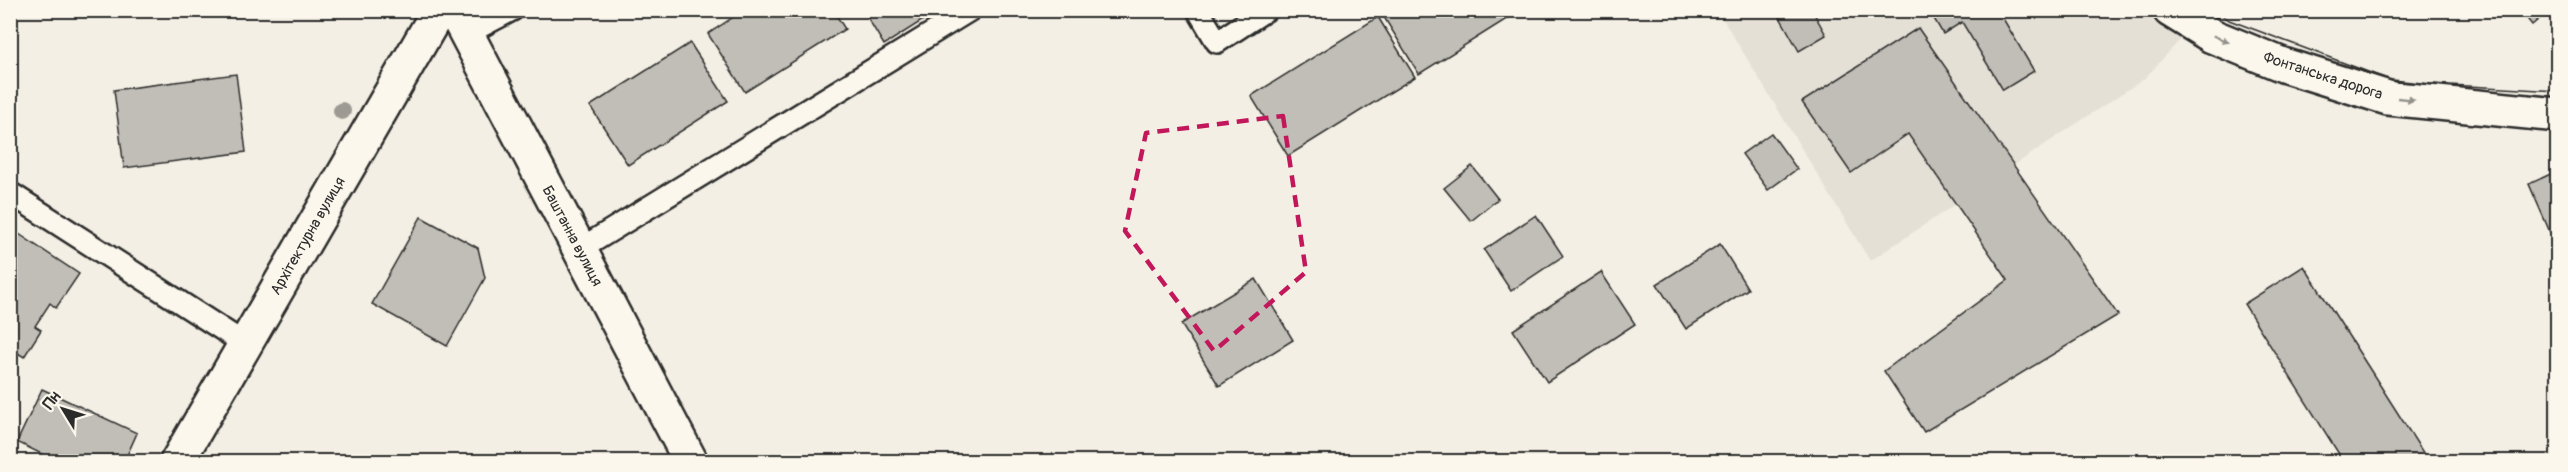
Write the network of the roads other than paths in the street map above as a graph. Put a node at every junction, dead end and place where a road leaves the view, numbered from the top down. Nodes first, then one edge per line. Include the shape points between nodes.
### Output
1 (440, 10) edge
2 (512, 10) edge
3 (970, 10) edge
4 (1197, 10) edge
5 (1266, 10) edge
6 (2170, 10) edge
7 (460, 22) edge
8 (2558, 115) edge
9 (10, 193) edge
10 (579, 250) junction
11 (245, 344) junction
12 (177, 462) edge
13 (691, 462) edge

1 - 11 street, Архітектурна вулиця
2 - 7 lane
3 - 10 lane
4 - 5 lane via 1217,42
6 -> 8 street, Фонтанська дорога via 2212,36 2283,65 2388,98
7 - 10 street, Баштанна вулиця
9 - 11 lane
10 - 13 street, Баштанна вулиця
11 - 12 street, Архітектурна вулиця

